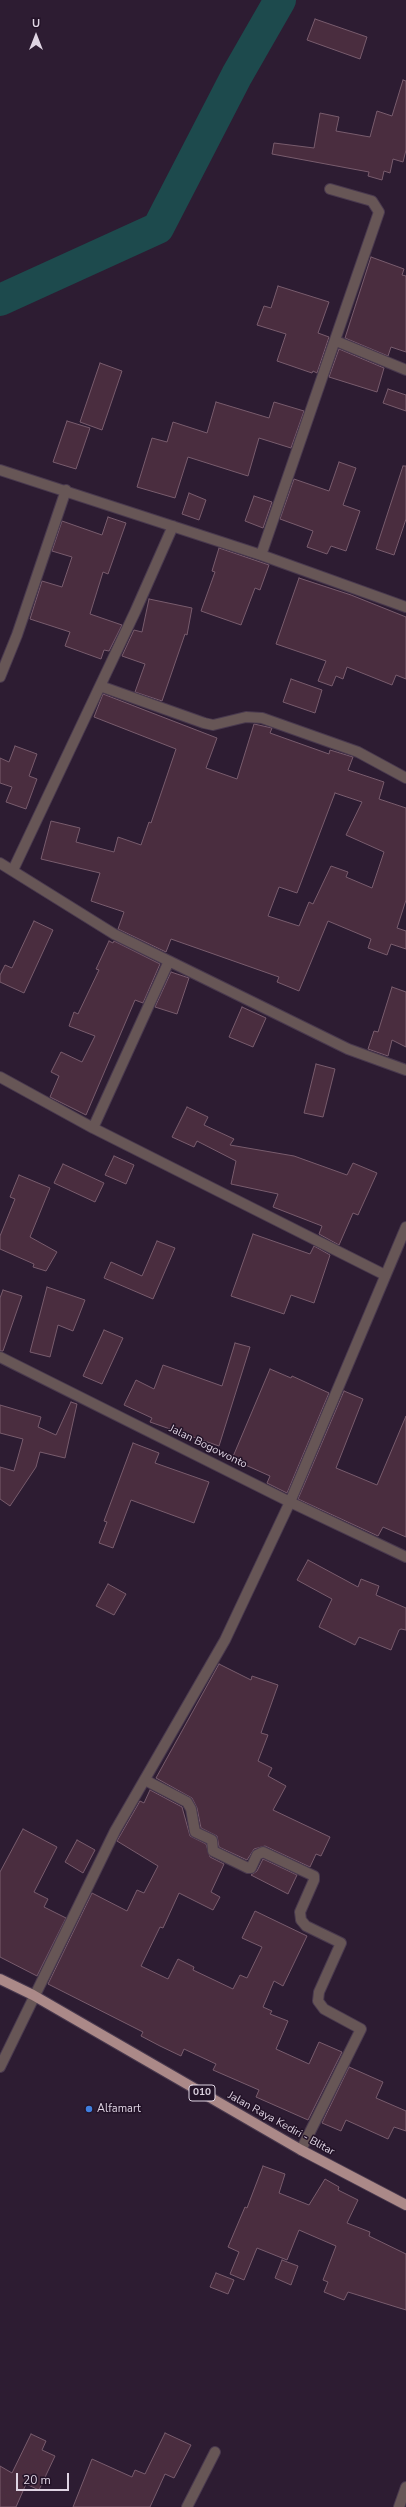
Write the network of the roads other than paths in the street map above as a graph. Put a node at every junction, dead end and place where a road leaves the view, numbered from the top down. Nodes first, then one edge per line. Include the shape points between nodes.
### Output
1 (330, 189) dead end
2 (336, 341) junction
3 (406, 370) edge
4 (0, 470) edge
5 (66, 490) junction
6 (172, 526) junction
7 (261, 555) junction
8 (406, 607) edge
9 (0, 677) edge
10 (100, 686) junction
11 (406, 778) edge
12 (0, 862) edge
13 (13, 870) junction
14 (169, 961) junction
15 (406, 1070) edge
16 (0, 1077) edge
17 (92, 1128) junction
18 (406, 1227) edge
19 (385, 1275) junction
20 (0, 1357) edge
21 (290, 1502) junction
22 (406, 1557) edge
23 (145, 1780) junction
24 (0, 1979) edge
25 (33, 1995) junction
26 (0, 2067) edge
27 (301, 2150) junction
28 (406, 2205) edge
29 (214, 2452) dead end
30 (406, 2487) edge
31 (187, 2507) edge
32 (399, 2507) edge

1 - 2 street via 372,201 377,205 379,212
2 - 3 street
2 - 7 street
4 - 5 street
5 - 6 street
5 - 9 street via 17,635
6 - 7 street
6 - 10 street
7 - 8 street
10 - 11 street via 213,725 246,717 262,718 358,752
10 - 13 street
12 - 13 street
13 - 14 street via 114,934
14 - 15 street via 348,1049
14 - 17 street
16 - 17 street
17 - 19 street
18 - 19 street
19 - 21 street
20 - 21 street, Jalan Bogowonto
21 - 22 street, Jalan Bogowonto
21 - 23 street via 225,1640
23 - 25 street via 115,1831
23 - 27 street via 187,1802 192,1809 195,1832 212,1840 213,1851 248,1868 251,1868 257,1854 263,1852 314,1876 300,1912 301,1920 306,1926 341,1943 319,1992 318,2001 324,2009 361,2029
24 - 25 main road, Jalan Raya Kediri - Blitar / 010
25 - 26 street
25 - 27 main road, Jalan Raya Kediri - Blitar / 010
27 - 28 main road, Jalan Raya Kediri - Blitar / 010
29 - 31 street
30 - 32 street

